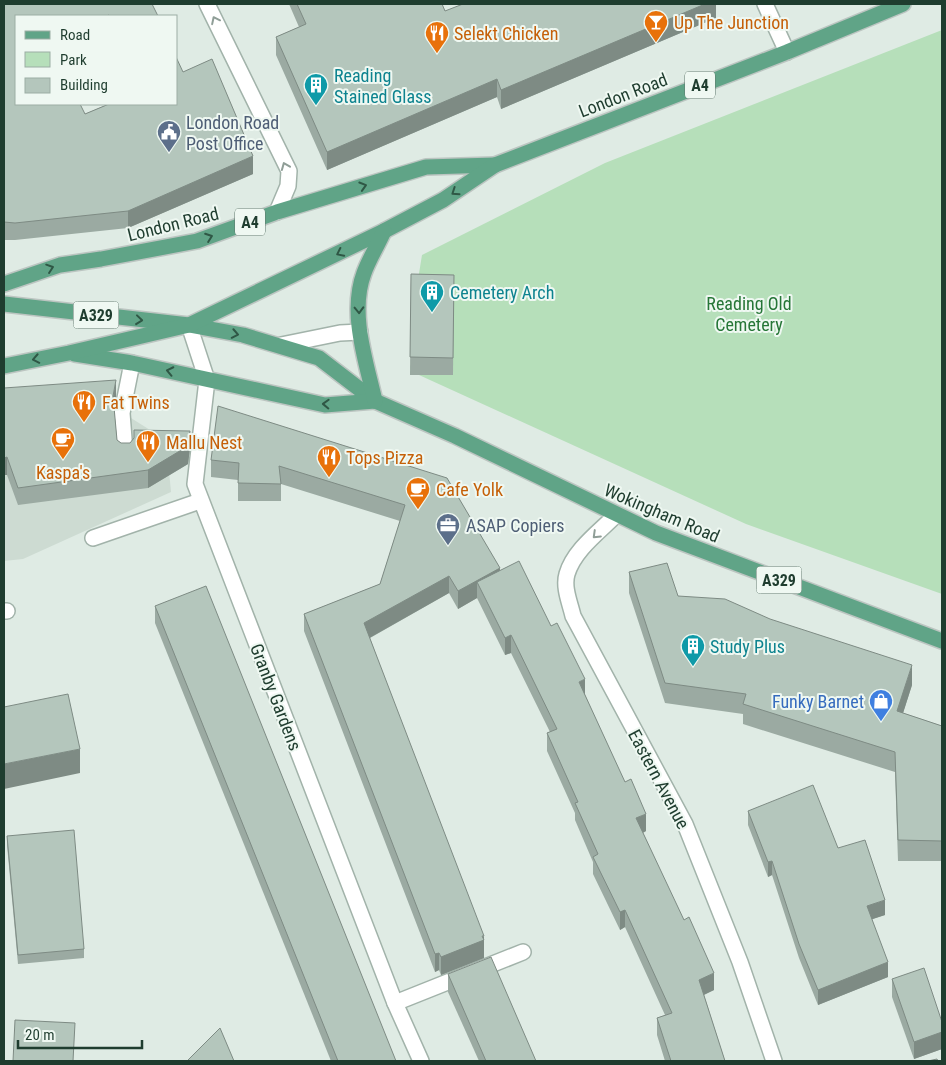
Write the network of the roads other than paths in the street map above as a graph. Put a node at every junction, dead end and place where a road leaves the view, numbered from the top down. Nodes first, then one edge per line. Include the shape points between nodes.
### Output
1 (207, 4) edge
2 (765, 4) edge
3 (904, 4) edge
4 (787, 52) junction
5 (496, 165) junction
6 (276, 212) junction
7 (384, 232) junction
8 (4, 284) edge
9 (4, 304) edge
10 (189, 325) junction
11 (360, 332) junction
12 (281, 346) junction
13 (69, 353) junction
14 (132, 363) junction
15 (4, 366) edge
16 (207, 380) junction
17 (375, 401) junction
18 (125, 452) edge
19 (200, 501) junction
20 (616, 515) junction
21 (93, 538) dead end
22 (942, 641) edge
23 (523, 952) dead end
24 (395, 1003) junction
25 (421, 1061) edge
26 (774, 1061) edge

6 -> 1 street via 288,186 289,171
2 - 4 street
3 - 4 main road, London Road / A4
4 - 5 main road, London Road / A4
6 -> 5 main road, London Road / A4 via 426,167
5 -> 7 main road, London Road / A4 via 443,200
8 -> 6 main road, London Road / A4 via 60,265 197,241
7 -> 10 main road, London Road / A4
7 -> 11 main road via 363,273 358,304
9 -> 10 main road, A329
10 -> 12 main road, Wokingham Road / A329
10 - 13 main road, London Road / A4
10 - 16 street, Granby Gardens
11 - 12 street via 340,333
11 - 17 main road
12 - 17 main road, Wokingham Road / A329 via 319,358
13 - 14 main road, London Road / A329
13 -> 15 main road, London Road / A4
16 -> 14 main road, London Road / A329
14 - 18 street via 122,413
17 -> 16 main road, Wokingham Road / A329 via 325,405
16 - 19 street, Granby Gardens via 194,484
17 - 20 main road, Wokingham Road / A329
19 - 21 street
19 - 24 street, Granby Gardens
20 - 22 main road, Wokingham Road / A329 via 656,534
20 -> 26 street, Eastern Avenue via 576,554 566,575 566,591 573,616 685,824 740,962
23 - 24 street
24 - 25 street, Granby Gardens

